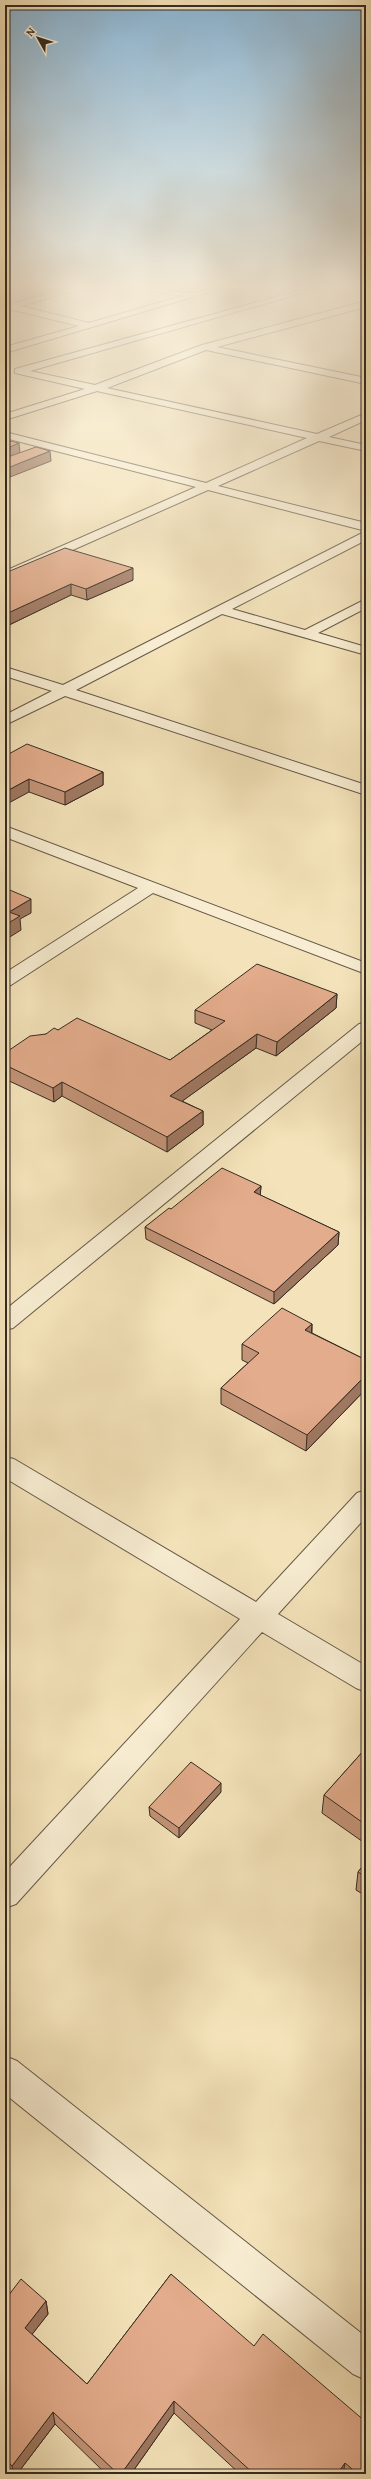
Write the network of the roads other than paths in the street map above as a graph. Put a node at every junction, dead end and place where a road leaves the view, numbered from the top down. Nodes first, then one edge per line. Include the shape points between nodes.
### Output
1 (47, 404) edge
2 (168, 404) edge
3 (366, 416) edge
4 (5, 417) edge
5 (5, 435) edge
6 (318, 437) junction
7 (50, 447) junction
8 (366, 448) edge
9 (31, 454) edge
10 (207, 487) junction
11 (366, 527) edge
12 (366, 535) edge
13 (5, 576) edge
14 (366, 603) edge
15 (220, 610) junction
16 (307, 634) junction
17 (366, 651) edge
18 (5, 671) edge
19 (64, 690) junction
20 (5, 721) edge
21 (366, 790) edge
22 (5, 830) edge
23 (151, 887) junction
24 (366, 969) edge
25 (5, 981) edge
26 (366, 1028) edge
27 (5, 1322) edge
28 (5, 1466) edge
29 (366, 1500) edge
30 (259, 1616) junction
31 (366, 1680) edge
32 (5, 1894) edge
33 (5, 2073) edge
34 (366, 2361) edge

1 - 4 street
2 - 6 street
3 - 6 street
5 - 7 street
6 - 8 street
6 - 10 street
7 - 9 street
7 - 10 street
10 - 11 street
10 - 13 street
12 - 15 street
14 - 16 street
15 - 16 street
15 - 19 street
16 - 17 street
18 - 19 street
19 - 20 street
19 - 21 street
22 - 23 street
23 - 24 street
23 - 25 street
26 - 27 street
28 - 30 street
29 - 30 street
30 - 31 street
30 - 32 street
33 - 34 street

